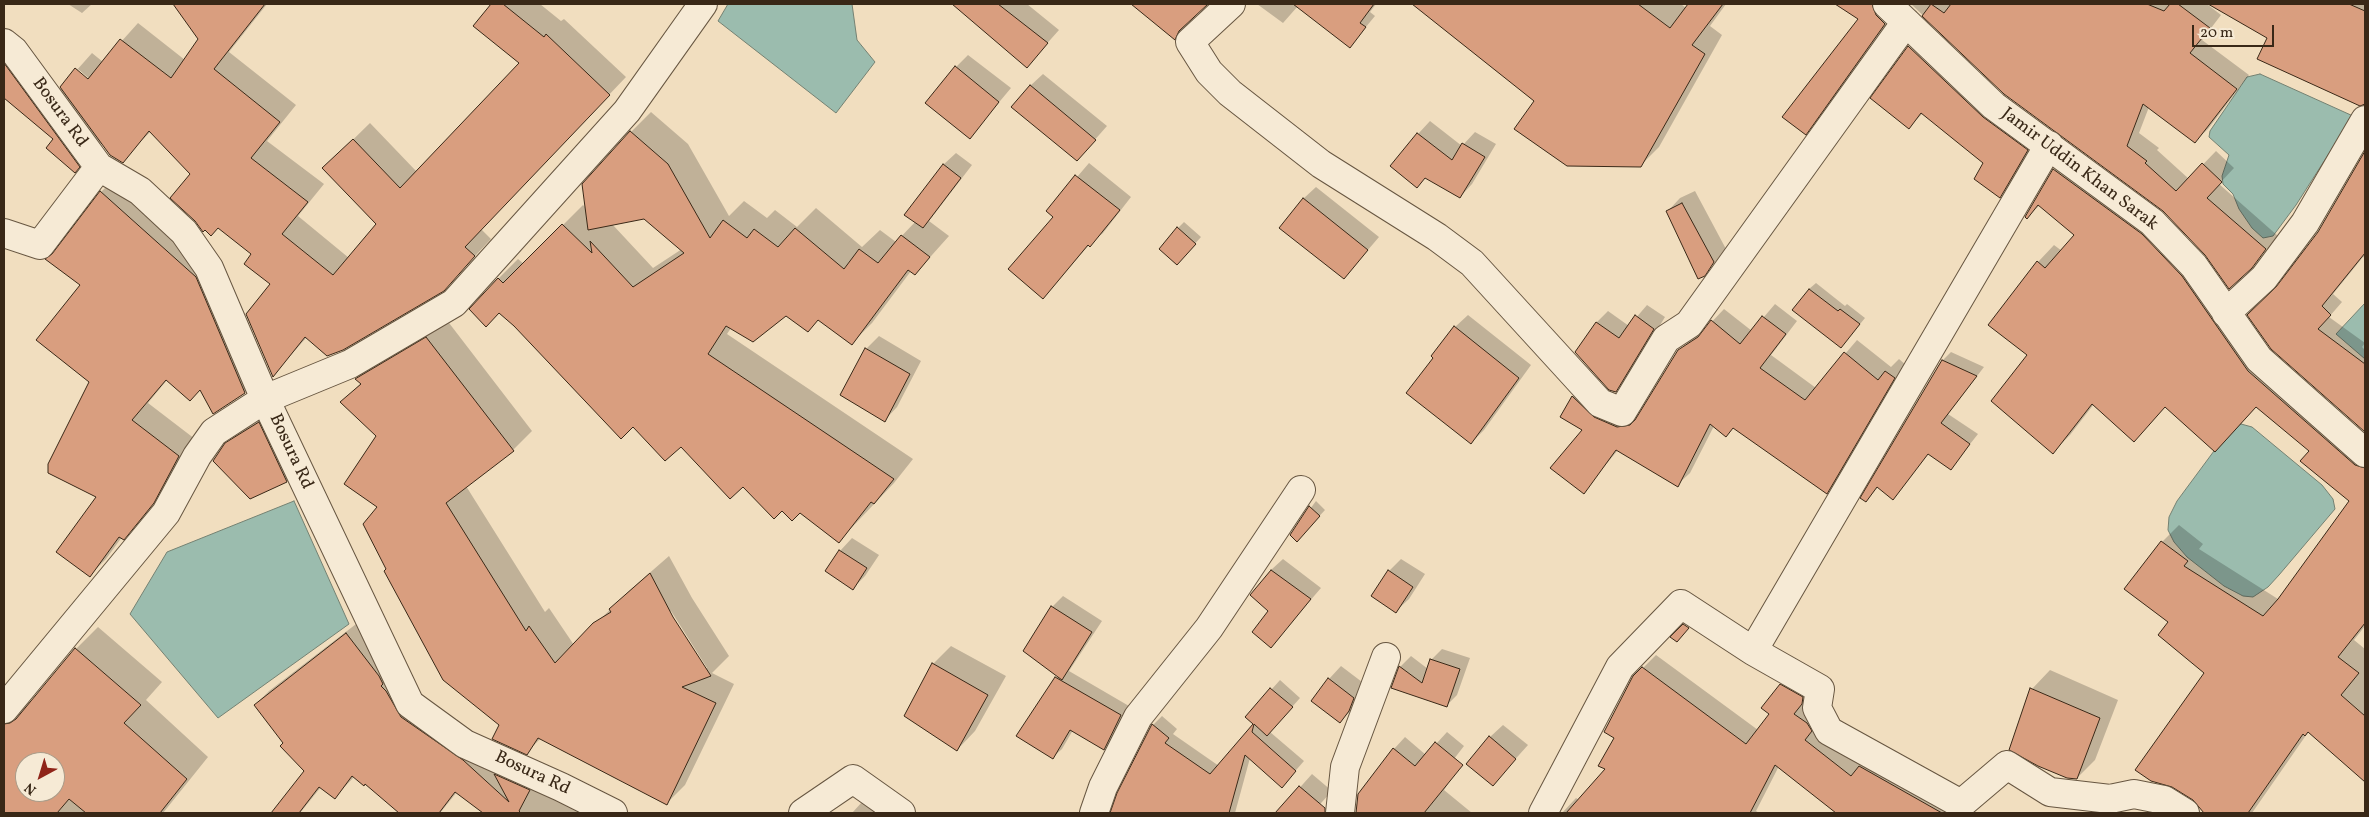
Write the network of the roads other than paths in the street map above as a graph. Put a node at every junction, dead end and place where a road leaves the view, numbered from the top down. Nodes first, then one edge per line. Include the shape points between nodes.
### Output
1 (703, 4) edge
2 (1231, 4) edge
3 (1897, 13) edge
4 (4, 42) edge
5 (2365, 120) edge
6 (2049, 145) junction
7 (99, 167) junction
8 (4, 233) edge
9 (2226, 313) junction
10 (264, 399) junction
11 (2365, 453) edge
12 (1300, 490) dead end
13 (1753, 651) junction
14 (1386, 657) dead end
15 (4, 709) edge
16 (612, 813) edge
17 (803, 813) edge
18 (901, 813) edge
19 (1094, 813) edge
20 (1340, 813) edge
21 (1543, 813) edge
22 (2185, 813) edge

1 - 10 street via 627,111 454,303 350,364
2 - 3 street via 1190,42 1209,72 1244,105 1321,164 1437,237 1472,263 1600,403 1622,412 1666,339 1689,324
3 - 6 street, Jamir Uddin Khan Sarak via 1994,106
4 - 7 street, Bosura Rd
5 - 9 street via 2305,223 2264,278
6 - 9 street, Jamir Uddin Khan Sarak via 2152,222 2194,266
6 - 13 street
7 - 8 street via 40,245
7 - 10 street, Bosura Rd via 140,191 184,232 209,268
9 - 11 street, Jamir Uddin Khan Sarak via 2260,360
10 - 15 street via 214,432 166,513
10 - 16 street, Bosura Rd via 410,704 466,744
12 - 19 street via 1209,628 1138,717 1103,787
13 - 21 street via 1681,604 1620,667
13 - 22 street via 1820,689 1817,708 1829,731 1961,804 2007,765 2050,792 2110,799 2134,794 2164,800
14 - 20 street via 1345,767
17 - 18 street via 853,779

